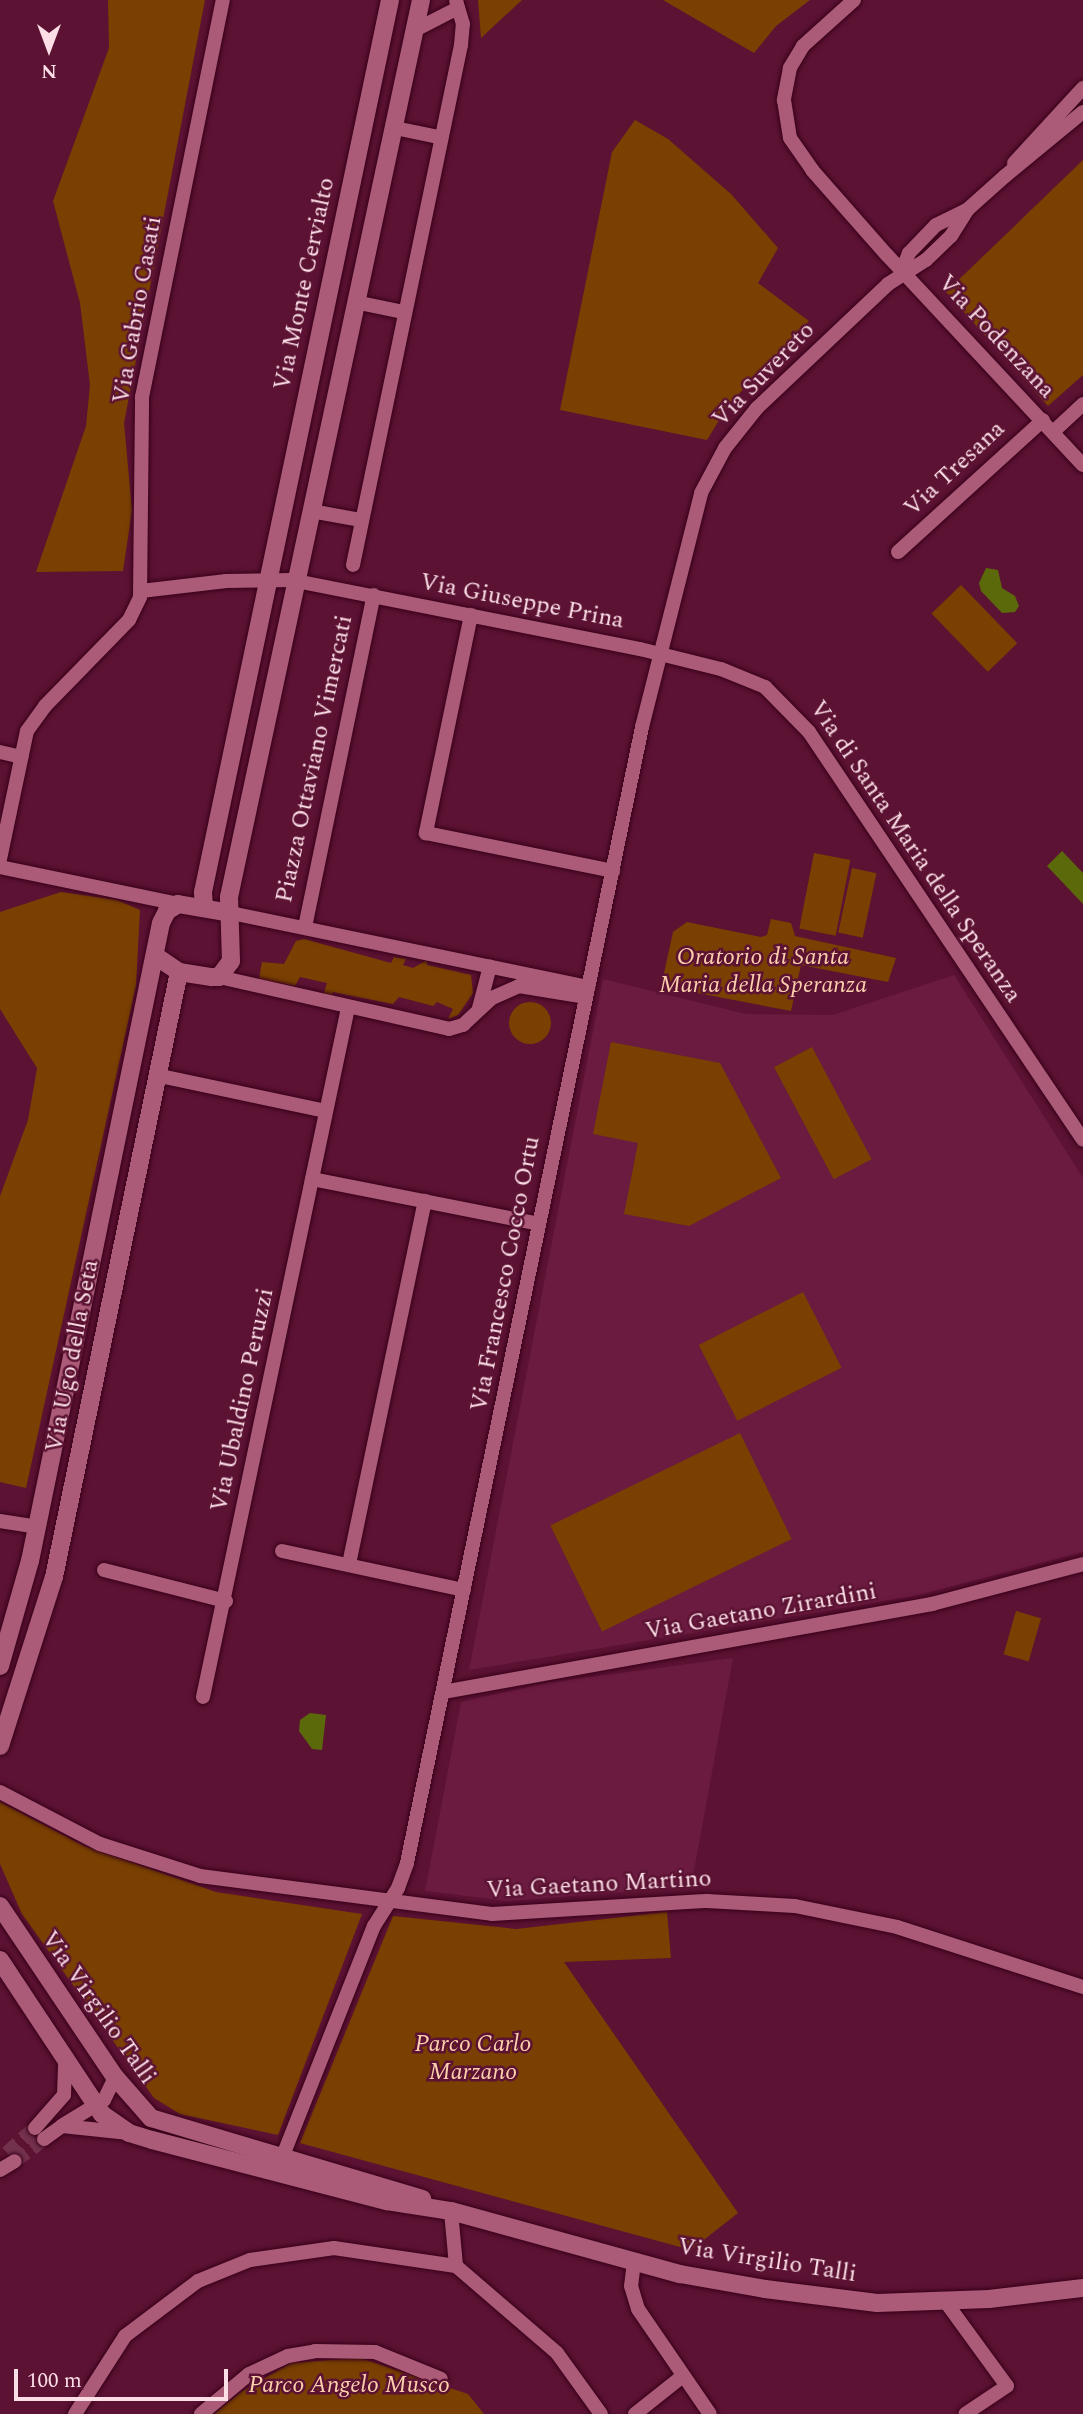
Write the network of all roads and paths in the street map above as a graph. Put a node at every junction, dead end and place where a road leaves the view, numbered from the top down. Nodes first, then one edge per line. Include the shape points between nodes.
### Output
1 (223, 0) edge
2 (390, 0) edge
3 (421, 0) edge
4 (854, 0) edge
5 (457, 4) edge
6 (415, 30) junction
7 (1083, 88) edge
8 (1069, 101) junction
9 (1082, 113) edge
10 (395, 128) junction
11 (439, 137) junction
12 (1004, 176) junction
13 (902, 271) junction
14 (360, 303) junction
15 (404, 312) junction
16 (1083, 404) edge
17 (1043, 419) junction
18 (1053, 432) junction
19 (1083, 465) edge
20 (311, 511) junction
21 (361, 520) junction
22 (898, 552) dead end
23 (353, 565) dead end
24 (270, 579) junction
25 (296, 581) junction
26 (141, 591) junction
27 (374, 595) junction
28 (471, 615) junction
29 (661, 653) junction
30 (0, 752) edge
31 (21, 757) junction
32 (0, 859) edge
33 (0, 867) edge
34 (613, 871) junction
35 (178, 904) junction
36 (204, 908) junction
37 (231, 913) junction
38 (305, 927) junction
39 (157, 957) junction
40 (491, 966) junction
41 (179, 972) junction
42 (219, 978) junction
43 (587, 992) junction
44 (348, 1008) junction
45 (478, 1009) junction
46 (156, 1075) junction
47 (325, 1111) junction
48 (1083, 1140) edge
49 (312, 1179) junction
50 (425, 1200) junction
51 (539, 1224) junction
52 (0, 1521) edge
53 (37, 1527) junction
54 (282, 1551) dead end
55 (349, 1564) junction
56 (1083, 1564) edge
57 (104, 1570) dead end
58 (464, 1590) junction
59 (226, 1601) junction
60 (0, 1666) edge
61 (443, 1692) junction
62 (203, 1697) dead end
63 (0, 1746) edge
64 (0, 1792) edge
65 (390, 1901) junction
66 (0, 1906) edge
67 (0, 1960) edge
68 (1083, 1987) edge
69 (0, 1989) edge
70 (27, 2000) junction
71 (64, 2054) junction
72 (115, 2077) junction
73 (96, 2105) junction
74 (62, 2126) junction
75 (129, 2133) junction
76 (282, 2158) junction
77 (7, 2159) tunnel mouth
78 (0, 2170) edge
79 (451, 2211) junction
80 (635, 2262) junction
81 (456, 2266) junction
82 (1083, 2288) edge
83 (945, 2301) junction
84 (683, 2376) junction
85 (441, 2379) dead end
86 (75, 2414) edge
87 (201, 2414) edge
88 (601, 2414) edge
89 (635, 2414) edge
90 (710, 2414) edge
91 (965, 2414) edge

1 - 26 street, Via Gabrio Casati via 142,397
2 - 24 street, Via Monte Cervialto
3 - 6 street
4 - 13 street, Via Podenzana via 803,46 793,62 784,93 785,120 805,161
5 - 6 street
5 - 11 street via 463,35
6 - 10 street
7 - 8 street, Via Suvereto
8 - 9 street
8 - 12 street, Via Suvereto
9 - 12 street, Via Suvereto
10 - 11 street
10 - 14 street
11 - 15 street
12 - 13 street, Via Suvereto via 967,210 936,225 909,253
13 - 17 street, Via Podenzana
13 - 29 street, Via Suvereto via 757,408 720,456 692,521
14 - 15 street
14 - 20 street
15 - 21 street
16 - 18 street
17 - 18 street, Via Podenzana
17 - 22 street, Via Tresana
18 - 19 street, Via Podenzana
20 - 21 street
20 - 25 street
21 - 23 street
24 - 25 street, Piazza Ottaviano Vimercati
24 - 26 street, Piazza Ottaviano Vimercati
24 - 36 street
25 - 27 street, Piazza Ottaviano Vimercati
25 - 37 street via 229,897
26 - 31 street, Via Gabrio Casati via 129,620 38,716 25,738
27 - 28 street, Via Giuseppe Prina
27 - 38 street, Piazza Ottaviano Vimercati
28 - 29 street, Via Giuseppe Prina
28 - 34 street via 426,833
29 - 34 street, Via Francesco Cocco Ortu
29 - 48 street, Via di Santa Maria della Speranza via 752,681 777,695 792,711
30 - 31 street
31 - 32 street, Via Gabrio Casati
33 - 35 street
34 - 43 street, Via Francesco Cocco Ortu
35 - 36 street
35 - 39 street via 169,908 161,923
36 - 37 street
37 - 38 street
37 - 42 street via 232,955
38 - 40 street
39 - 41 street
39 - 53 street, Via Ugo della Seta
40 - 43 street
40 - 45 street
41 - 42 street
41 - 46 street, Via Ugo della Seta
42 - 44 street
43 - 45 street via 519,986
43 - 51 street, Via Francesco Cocco Ortu
44 - 45 street via 449,1028 463,1026
44 - 47 street, Via Ubaldino Peruzzi
46 - 47 street
46 - 63 street, Via Ugo della Seta via 56,1568
47 - 49 street, Via Ubaldino Peruzzi
49 - 50 street
49 - 59 street, Via Ubaldino Peruzzi
50 - 51 street
50 - 55 street
51 - 58 street, Via Francesco Cocco Ortu
52 - 53 street
53 - 60 street, Via Ugo della Seta
54 - 55 street
55 - 58 street
56 - 61 street, Via Gaetano Zirardini via 932,1604
57 - 59 street
58 - 61 street, Via Francesco Cocco Ortu
59 - 62 street, Via Ubaldino Peruzzi
61 - 65 street, Via Francesco Cocco Ortu via 407,1863
64 - 65 street, Via Gaetano Martino via 100,1844 179,1871
65 - 68 street, Via Gaetano Martino via 506,1915 707,1901 796,1906 897,1927
65 - 76 street, Via Francesco Cocco Ortu via 374,1926
66 - 72 street, Via Virgilio Talli
67 - 70 street, Via Virgilio Talli
69 - 70 street
70 - 71 street, Via Virgilio Talli
71 - 73 street, Via Virgilio Talli
71 - 74 street via 68,2074 64,2095 40,2133
72 - 73 street via 112,2090
72 - 76 street, Via Virgilio Talli via 155,2120
73 - 74 street
73 - 75 street, Via Virgilio Talli
74 - 75 street
75 - 79 street, Via Virgilio Talli via 376,2198
76 - 79 street, Via Virgilio Talli via 392,2188
77 - 78 street
79 - 80 street, Via Virgilio Talli
79 - 81 street
80 - 83 street, Via Virgilio Talli via 816,2297 877,2303
80 - 84 street via 631,2286 638,2309
81 - 86 street via 334,2248 289,2251 228,2266 198,2281 132,2329 106,2360
81 - 88 street via 557,2353
82 - 83 street, Via Virgilio Talli
83 - 91 street via 1007,2386
84 - 89 street
84 - 90 street
85 - 87 street via 375,2352 315,2351 256,2370

